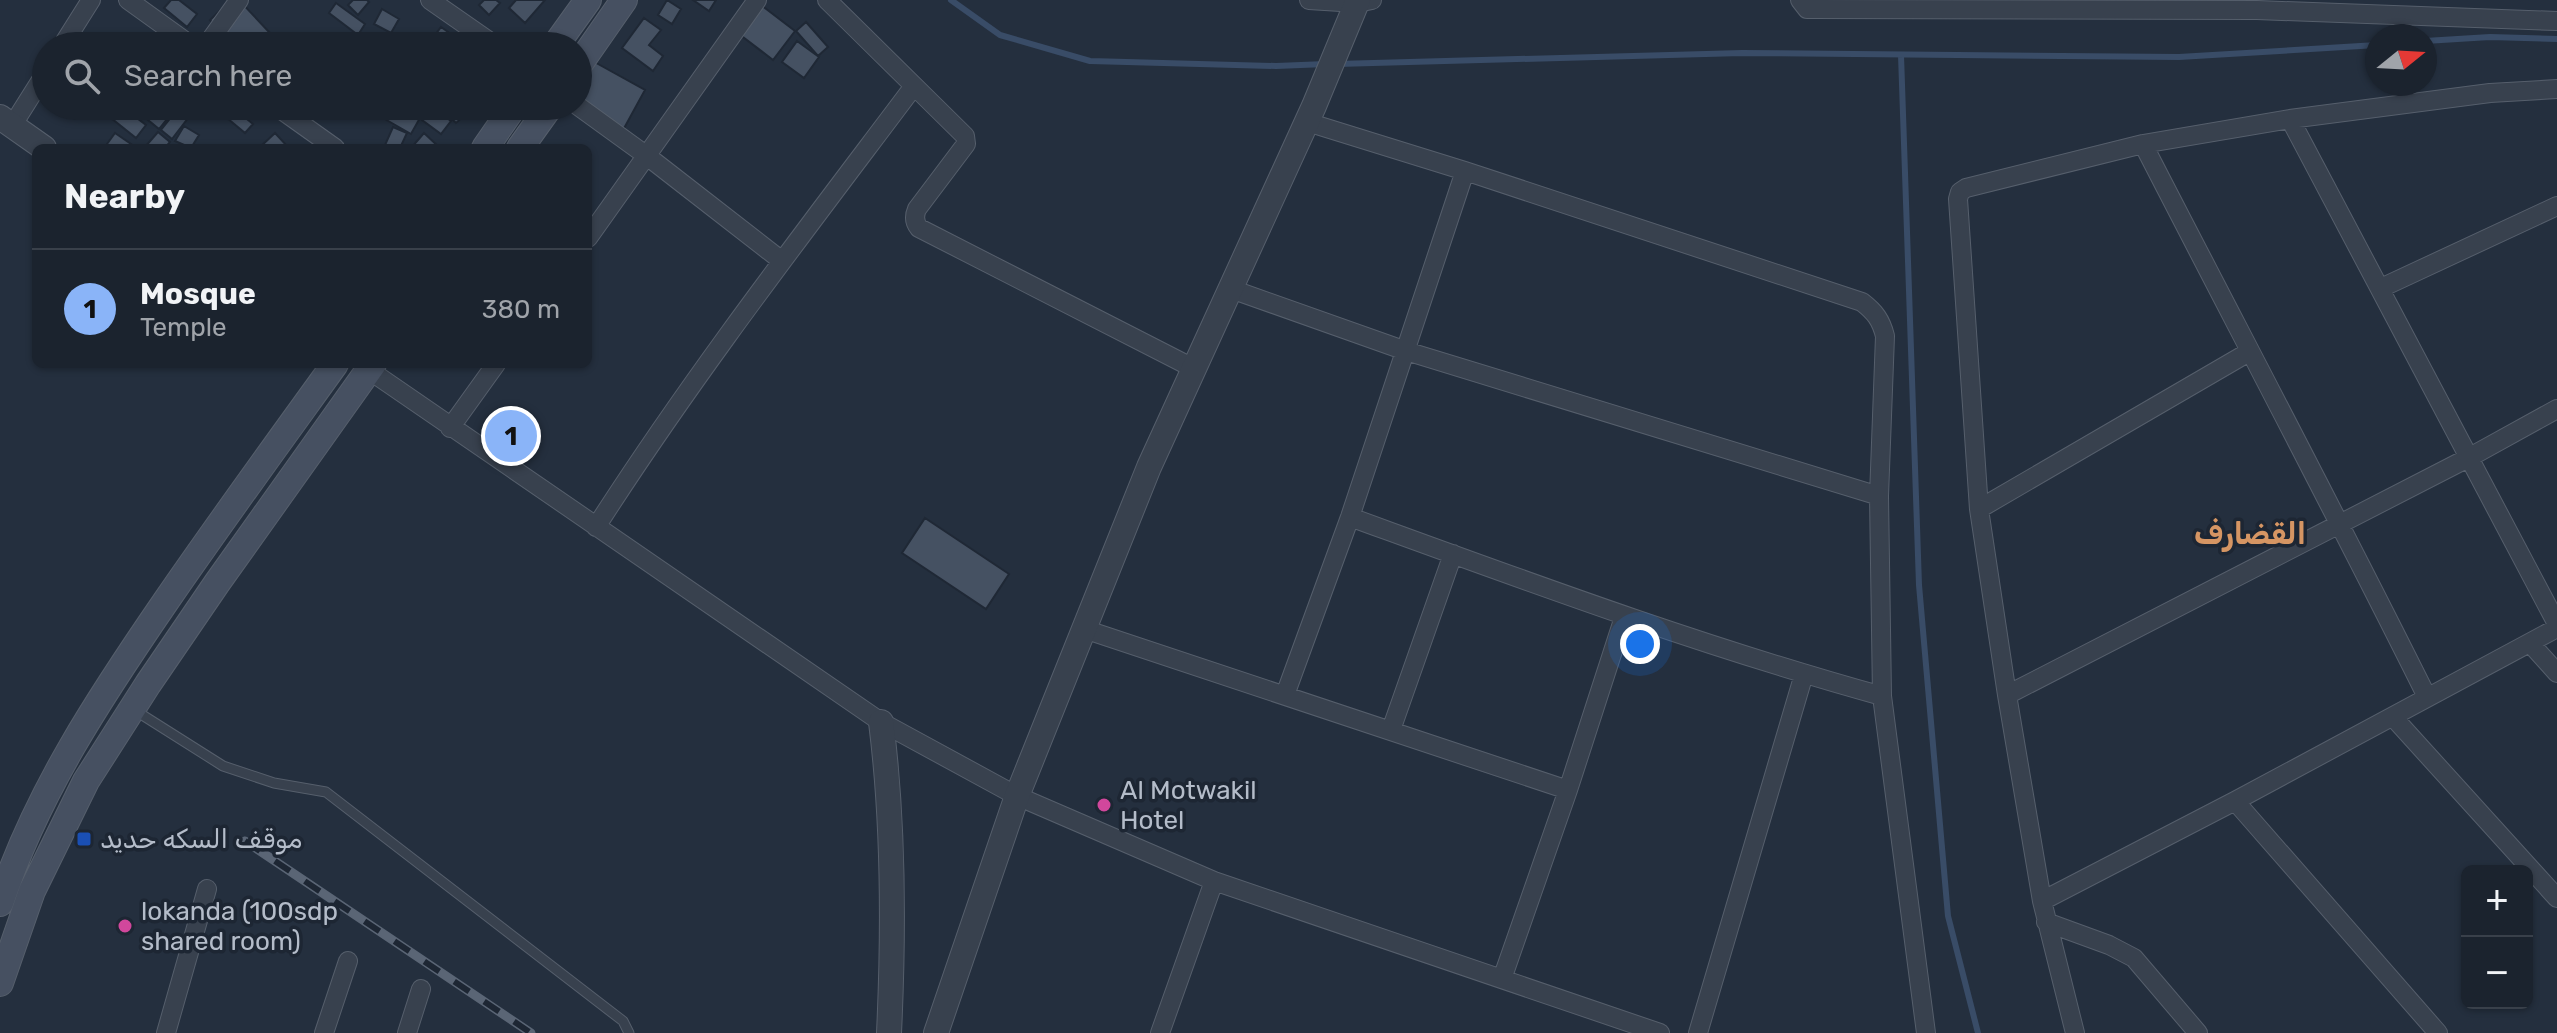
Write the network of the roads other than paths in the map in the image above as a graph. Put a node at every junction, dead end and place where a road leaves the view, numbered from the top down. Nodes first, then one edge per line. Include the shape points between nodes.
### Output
1 (91, 0) edge
2 (128, 0) edge
3 (239, 0) edge
4 (430, 0) edge
5 (588, 0) edge
6 (624, 0) edge
7 (757, 0) edge
8 (827, 0) edge
9 (1309, 0) edge
10 (1800, 0) edge
11 (2259, 5) edge
12 (1359, 7) edge
13 (2557, 21) edge
14 (71, 32) edge
15 (173, 32) edge
16 (216, 32) edge
17 (476, 32) edge
18 (565, 32) edge
19 (592, 46) edge
20 (914, 86) junction
21 (32, 89) edge
22 (2557, 89) edge
23 (1310, 114) junction
24 (592, 116) edge
25 (2290, 119) junction
26 (296, 120) edge
27 (504, 120) edge
28 (540, 120) edge
29 (6, 121) edge
30 (38, 144) edge
31 (329, 144) edge
32 (488, 144) edge
33 (523, 144) edge
34 (2143, 144) junction
35 (647, 156) junction
36 (1465, 171) junction
37 (2557, 206) edge
38 (592, 232) edge
39 (782, 261) junction
40 (2381, 288) junction
41 (1231, 289) junction
42 (1406, 351) junction
43 (2249, 352) junction
44 (332, 368) edge
45 (366, 368) edge
46 (370, 368) edge
47 (493, 368) edge
48 (1193, 368) junction
49 (2557, 409) edge
50 (450, 428) junction
51 (2470, 457) junction
52 (1879, 496) junction
53 (1979, 509) junction
54 (1350, 517) junction
55 (2341, 523) junction
56 (596, 527) junction
57 (1453, 554) junction
58 (1624, 617) junction
59 (2557, 626) edge
60 (1084, 629) junction
61 (2530, 643) junction
62 (122, 665) junction
63 (2557, 673) edge
64 (1804, 674) junction
65 (148, 684) junction
66 (1285, 695) junction
67 (2007, 695) junction
68 (1882, 696) junction
69 (2427, 697) junction
70 (133, 709) junction
71 (2393, 717) junction
72 (881, 722) junction
73 (1391, 730) junction
74 (1568, 790) junction
75 (1017, 796) junction
76 (2235, 801) junction
77 (5, 872) edge
78 (1214, 881) junction
79 (207, 889) dead end
80 (32, 891) junction
81 (2557, 898) edge
82 (2042, 901) junction
83 (0, 903) edge
84 (2046, 922) junction
85 (348, 961) dead end
86 (1502, 979) junction
87 (0, 983) edge
88 (421, 989) dead end
89 (166, 1033) edge
90 (324, 1033) edge
91 (407, 1033) edge
92 (629, 1033) edge
93 (889, 1033) edge
94 (936, 1033) edge
95 (1160, 1033) edge
96 (1660, 1033) edge
97 (1698, 1033) edge
98 (1926, 1033) edge
99 (2075, 1033) edge
100 (2198, 1033) edge
101 (2438, 1033) edge

1 - 14 street
2 - 15 street
3 - 16 street
4 - 17 street
5 - 18 main road
6 - 19 main road
7 - 35 street
8 - 20 street
9 - 12 street
10 - 11 street via 1807,9
11 - 13 street
12 - 23 street
20 - 39 street
20 - 48 street via 966,139 917,209 915,224
21 - 29 street
22 - 25 street
23 - 36 street
23 - 41 street
24 - 35 street
25 - 34 street
25 - 40 street
26 - 31 street
27 - 32 main road
28 - 33 main road
29 - 30 street
34 - 43 street
34 - 53 street via 1974,184 1960,192
35 - 38 street
35 - 39 street
36 - 42 street
36 - 52 street via 1862,302 1875,311 1885,336
37 - 40 street
39 - 56 street via 653,438
40 - 51 street
41 - 42 street
41 - 48 street
42 - 52 street
42 - 54 street
43 - 53 street
43 - 55 street
44 - 62 main road
45 - 65 main road
46 - 50 street
47 - 50 street
48 - 60 street
49 - 51 street
50 - 56 street
51 - 55 street
51 - 59 street
52 - 68 street
53 - 67 street
54 - 57 street
54 - 66 street
55 - 67 street
55 - 69 street
56 - 72 street
57 - 58 street
57 - 73 street
58 - 64 street
58 - 74 street
59 - 61 street
60 - 66 street
60 - 75 street
61 - 63 street
61 - 69 street
62 - 65 main road
62 - 77 main road via 54,776
64 - 68 street
64 - 97 street
65 - 70 main road
66 - 73 street
67 - 82 street
68 - 98 street
69 - 71 street
70 - 80 main road via 86,781
70 - 92 lane via 223,766 274,783 326,792 623,1021
71 - 76 street
71 - 81 street
72 - 75 street
72 - 93 street via 893,860
73 - 74 street
74 - 86 street
75 - 78 street
75 - 94 street
76 - 82 street
76 - 101 street
77 - 80 main road
77 - 83 main road
78 - 86 street
78 - 95 street
79 - 89 street
80 - 87 main road
82 - 84 street
84 - 99 street
84 - 100 street via 2134,958
85 - 90 street
86 - 96 street
88 - 91 street

